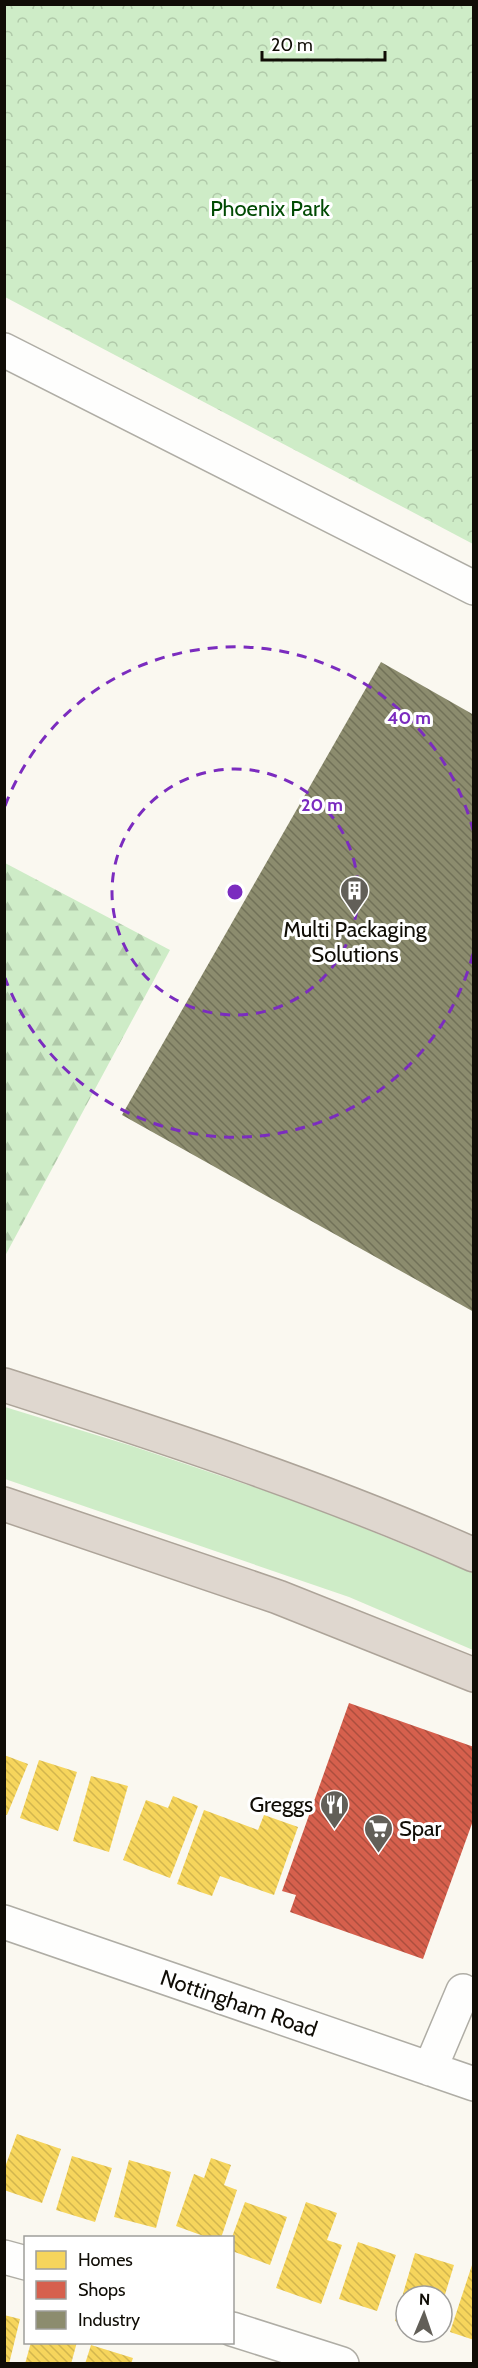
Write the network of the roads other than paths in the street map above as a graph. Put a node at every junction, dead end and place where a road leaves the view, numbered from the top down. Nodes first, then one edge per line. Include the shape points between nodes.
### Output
1 (4, 350) edge
2 (474, 588) edge
3 (4, 1385) edge
4 (4, 1504) edge
5 (474, 1555) edge
6 (474, 1675) edge
7 (4, 1922) edge
8 (463, 1991) dead end
9 (430, 2069) junction
10 (474, 2084) edge
11 (4, 2257) edge
12 (24, 2263) edge
13 (234, 2330) edge
14 (342, 2364) edge

1 - 2 street
3 - 5 highway via 232,1459
4 - 6 highway via 278,1598
7 - 9 street, Nottingham Road
8 - 9 street
9 - 10 street, Nottingham Road
11 - 12 street
13 - 14 street

